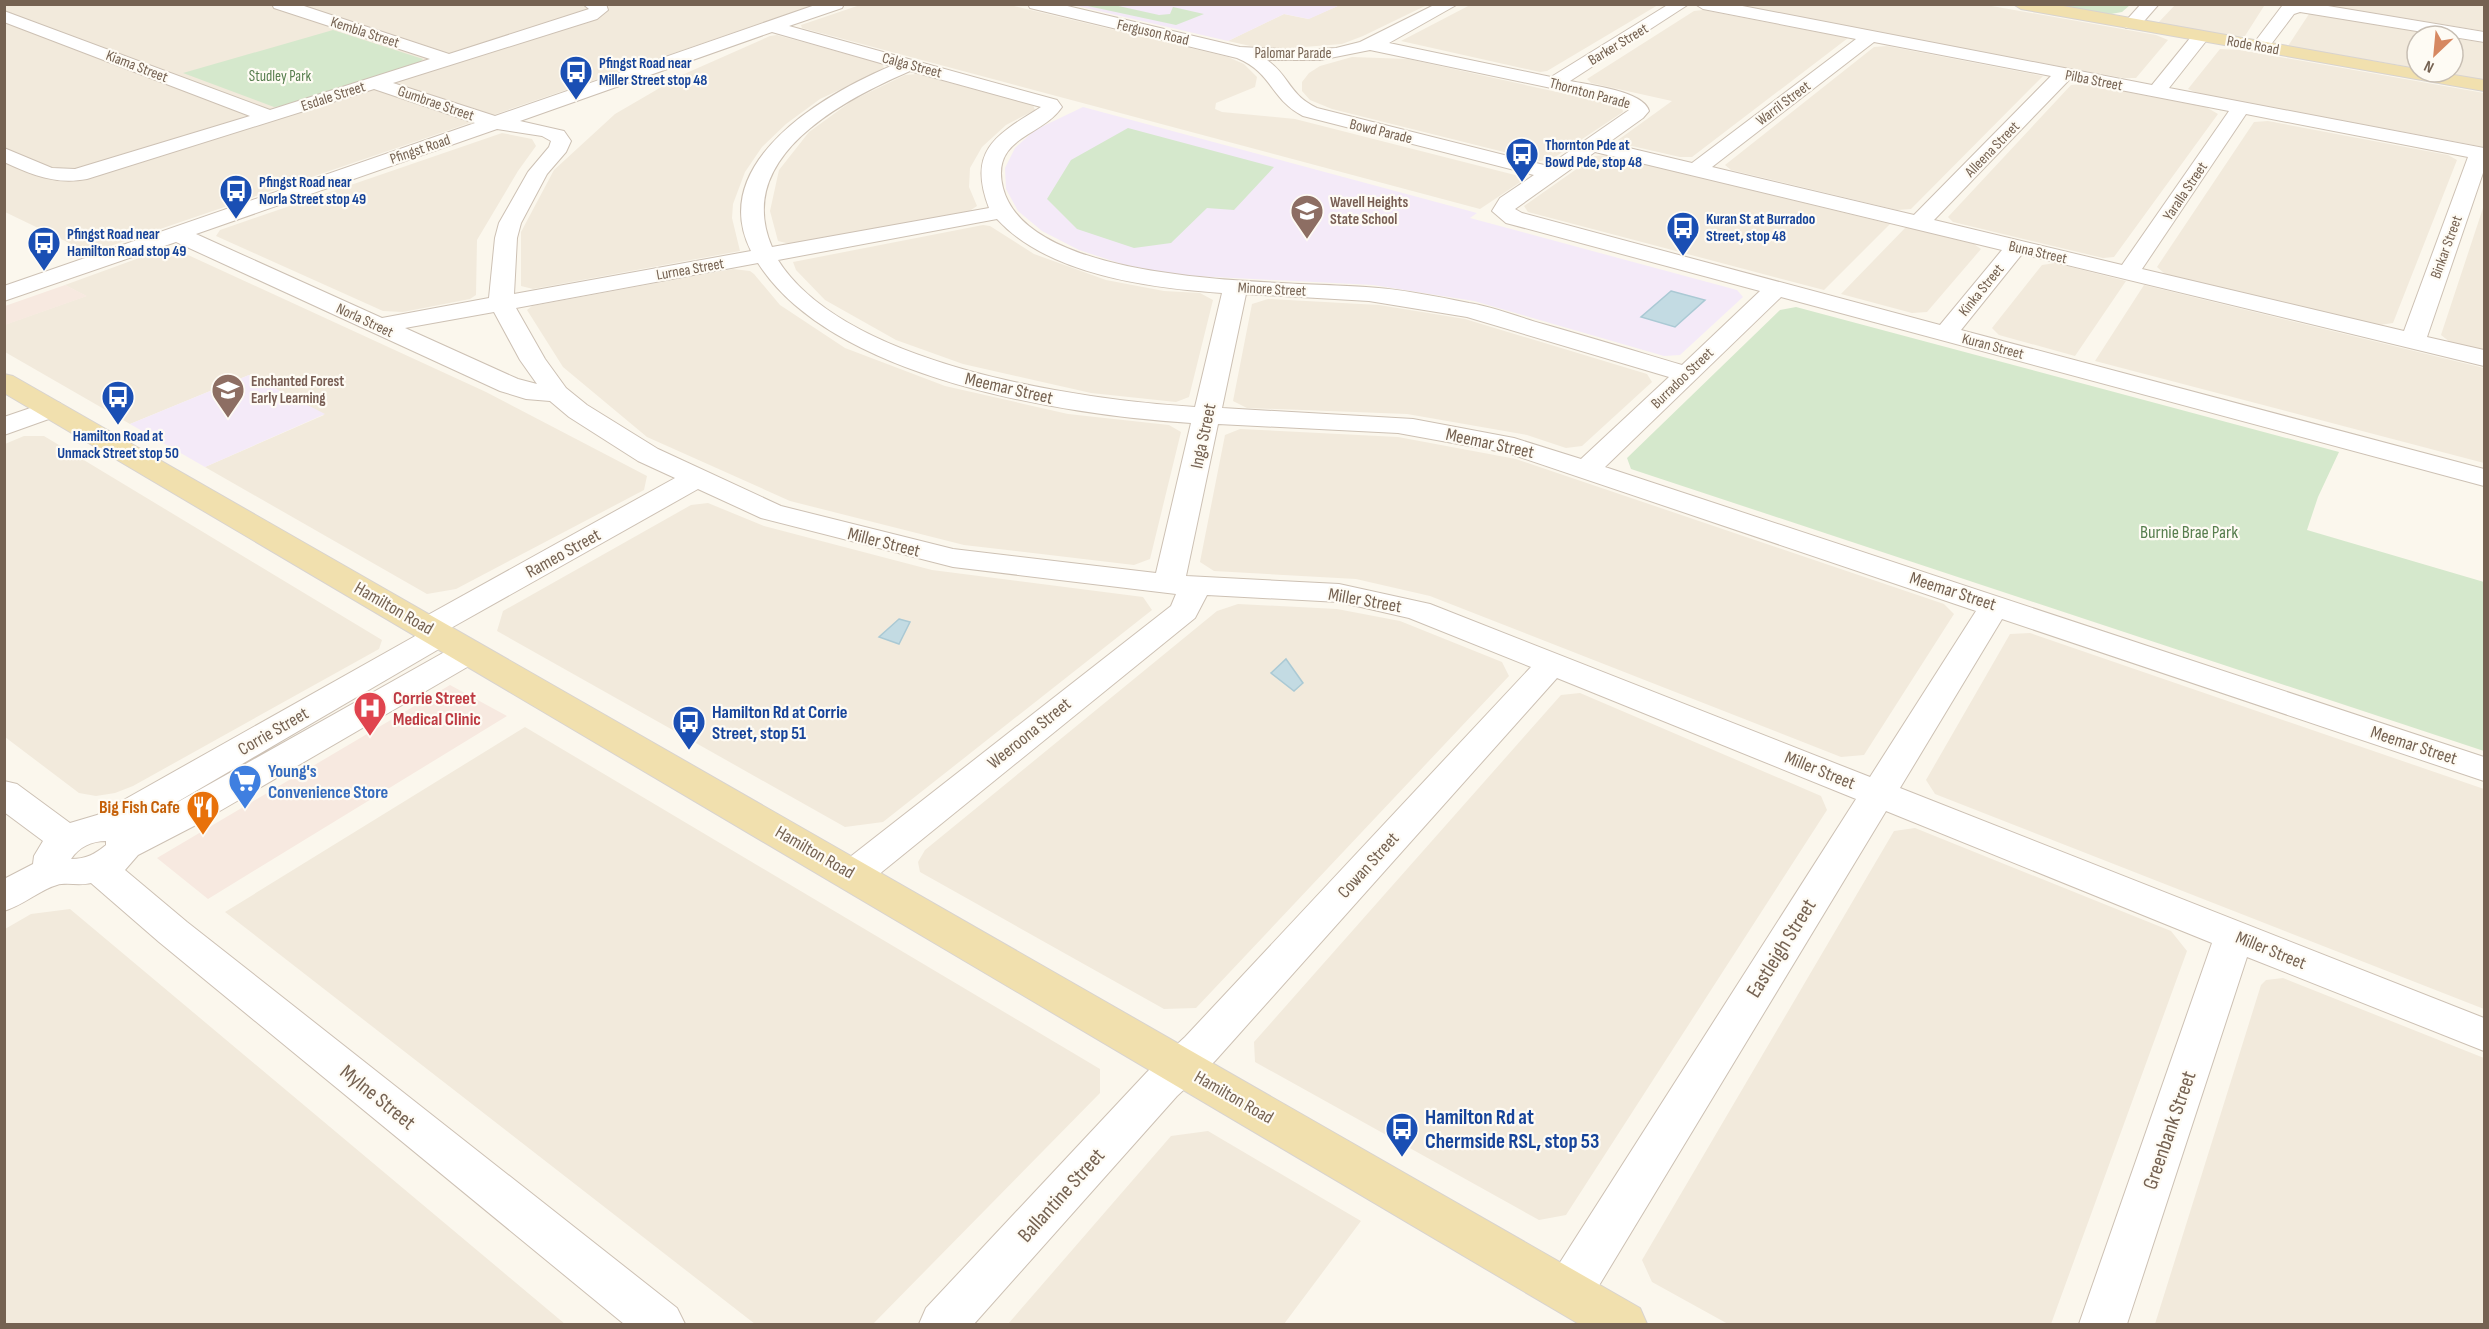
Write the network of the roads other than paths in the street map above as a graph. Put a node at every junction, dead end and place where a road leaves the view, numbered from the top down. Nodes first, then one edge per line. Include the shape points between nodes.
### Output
1 (9, 4) edge
2 (280, 4) edge
3 (836, 4) edge
4 (1036, 4) edge
5 (1450, 4) edge
6 (1682, 4) edge
7 (1703, 4) edge
8 (2021, 4) edge
9 (2151, 4) edge
10 (4, 6) edge
11 (596, 7) edge
12 (4, 16) edge
13 (2133, 24) junction
14 (772, 27) junction
15 (2200, 36) junction
16 (1869, 37) junction
17 (2484, 37) edge
18 (1370, 45) junction
19 (2260, 47) junction
20 (1234, 51) junction
21 (450, 60) junction
22 (911, 64) junction
23 (2064, 74) junction
24 (375, 83) junction
25 (1554, 83) junction
26 (2484, 86) edge
27 (2156, 92) junction
28 (1052, 106) joint
29 (2241, 108) junction
30 (269, 116) junction
31 (498, 122) junction
32 (1592, 145) junction
33 (4, 154) edge
34 (2482, 154) edge
35 (1696, 170) junction
36 (1551, 173) junction
37 (1503, 211) joint
38 (1002, 212) junction
39 (1919, 223) junction
40 (177, 234) junction
41 (2017, 246) junction
42 (765, 256) junction
43 (2128, 273) junction
44 (1235, 288) junction
45 (1777, 288) junction
46 (4, 294) edge
47 (501, 303) junction
48 (378, 326) junction
49 (1945, 334) junction
50 (2413, 341) junction
51 (2484, 358) edge
52 (1686, 374) junction
53 (4, 382) edge
54 (557, 394) junction
55 (51, 409) junction
56 (1207, 415) junction
57 (4, 427) edge
58 (1587, 469) junction
59 (697, 478) junction
60 (2484, 478) edge
61 (1181, 585) junction
62 (1995, 605) junction
63 (446, 638) junction
64 (1553, 663) junction
65 (2484, 769) edge
66 (4, 793) edge
67 (1877, 793) junction
68 (90, 850) junction
69 (854, 874) junction
70 (4, 897) edge
71 (2234, 935) junction
72 (2484, 1035) edge
73 (1181, 1066) junction
74 (1569, 1292) junction
75 (660, 1324) edge
76 (943, 1324) edge
77 (1623, 1324) edge
78 (2103, 1324) edge

1 - 10 street
2 - 21 street, Kembla Street
3 - 14 street, Pfingst Road
4 - 20 street, Ferguson Road
5 - 18 street, Palomar Parade
6 - 25 street, Barker Street
7 - 16 street, Pilba Street
8 - 13 main road, Rode Road
9 - 13 street
11 - 21 street, Esdale Street via 591,15
12 - 30 street, Kiama Street
13 - 15 main road, Rode Road
14 - 22 street, Calga Street
14 - 31 street, Pfingst Road
15 - 19 main road, Rode Road
15 - 27 street
16 - 23 street, Pilba Street
16 - 35 street, Warril Street
17 - 19 street via 2300,7 2288,10
18 - 20 street, Palomar Parade via 1310,55
18 - 25 street, Thornton Parade
19 - 26 main road, Rode Road
20 - 36 street, Bowd Parade via 1267,69 1287,99 1310,112
21 - 24 street, Esdale Street
22 - 28 street, Calga Street
22 - 42 street, Meemar Street via 838,99 788,136 762,168 751,217
23 - 27 street, Pilba Street
23 - 39 street, Alleena Street
24 - 30 street, Esdale Street
24 - 31 street, Gumbrae Street
25 - 32 street, Thornton Parade via 1625,99 1638,106 1636,114
27 - 29 street, Pilba Street
28 - 38 street, Minore Street via 999,147 991,166 992,187
29 - 34 street, Pilba Street
29 - 43 street, Yaralla Street
30 - 33 street, Esdale Street via 65,177 50,175
31 - 40 street, Pfingst Road
31 - 47 street via 547,131 561,141 537,172 510,223
32 - 35 street, Buna Street
32 - 36 street, Thornton Parade
34 - 50 street, Binkar Street
35 - 39 street, Buna Street
36 - 37 street, Thornton Parade via 1508,203
37 - 45 street, Kuran Street via 1518,220
38 - 42 street, Lurnea Street
38 - 44 street, Minore Street via 1029,237 1048,248 1094,265 1162,280
39 - 41 street, Buna Street
40 - 46 street, Pfingst Road
40 - 48 street, Norla Street
41 - 43 street, Buna Street
41 - 49 street, Kinka Street
42 - 47 street, Lurnea Street
42 - 56 street, Meemar Street via 776,274 808,305 868,342 953,375 1088,405
43 - 50 street, Buna Street
44 - 52 street, Minore Street via 1369,294 1470,310
44 - 56 street, Inga Street
45 - 49 street, Kuran Street
45 - 52 street, Burradoo Street
47 - 48 street, Lurnea Street
47 - 54 street, Miller Street via 532,360
48 - 54 street, Norla Street via 516,388
49 - 60 street, Kuran Street
50 - 51 street, Buna Street
52 - 58 street, Burradoo Street
53 - 55 main road, Hamilton Road
54 - 59 street, Miller Street via 630,444
55 - 57 street
55 - 63 main road, Hamilton Road
56 - 58 street, Meemar Street via 1399,426 1514,446
56 - 61 street, Inga Street
58 - 62 street, Meemar Street
59 - 61 street, Miller Street via 771,512 923,552
59 - 63 street, Rameo Street
61 - 64 street, Miller Street via 1358,596 1419,611
61 - 69 street, Weeroona Street via 1190,600 1184,611
62 - 65 street, Meemar Street
62 - 67 street, Eastleigh Street
63 - 68 street, Corrie Street via 191,812
63 - 69 main road, Hamilton Road
64 - 67 street, Miller Street
64 - 73 street, Cowan Street
66 - 68 street, Mylne Street
67 - 71 street, Miller Street
67 - 74 street, Eastleigh Street
68 - 70 street, Corrie Street
68 - 75 street, Mylne Street via 173,932
69 - 73 main road, Hamilton Road
71 - 72 street, Miller Street
71 - 78 street, Greenbank Street
73 - 74 main road, Hamilton Road
73 - 76 street, Ballantine Street
74 - 77 main road, Hamilton Road

